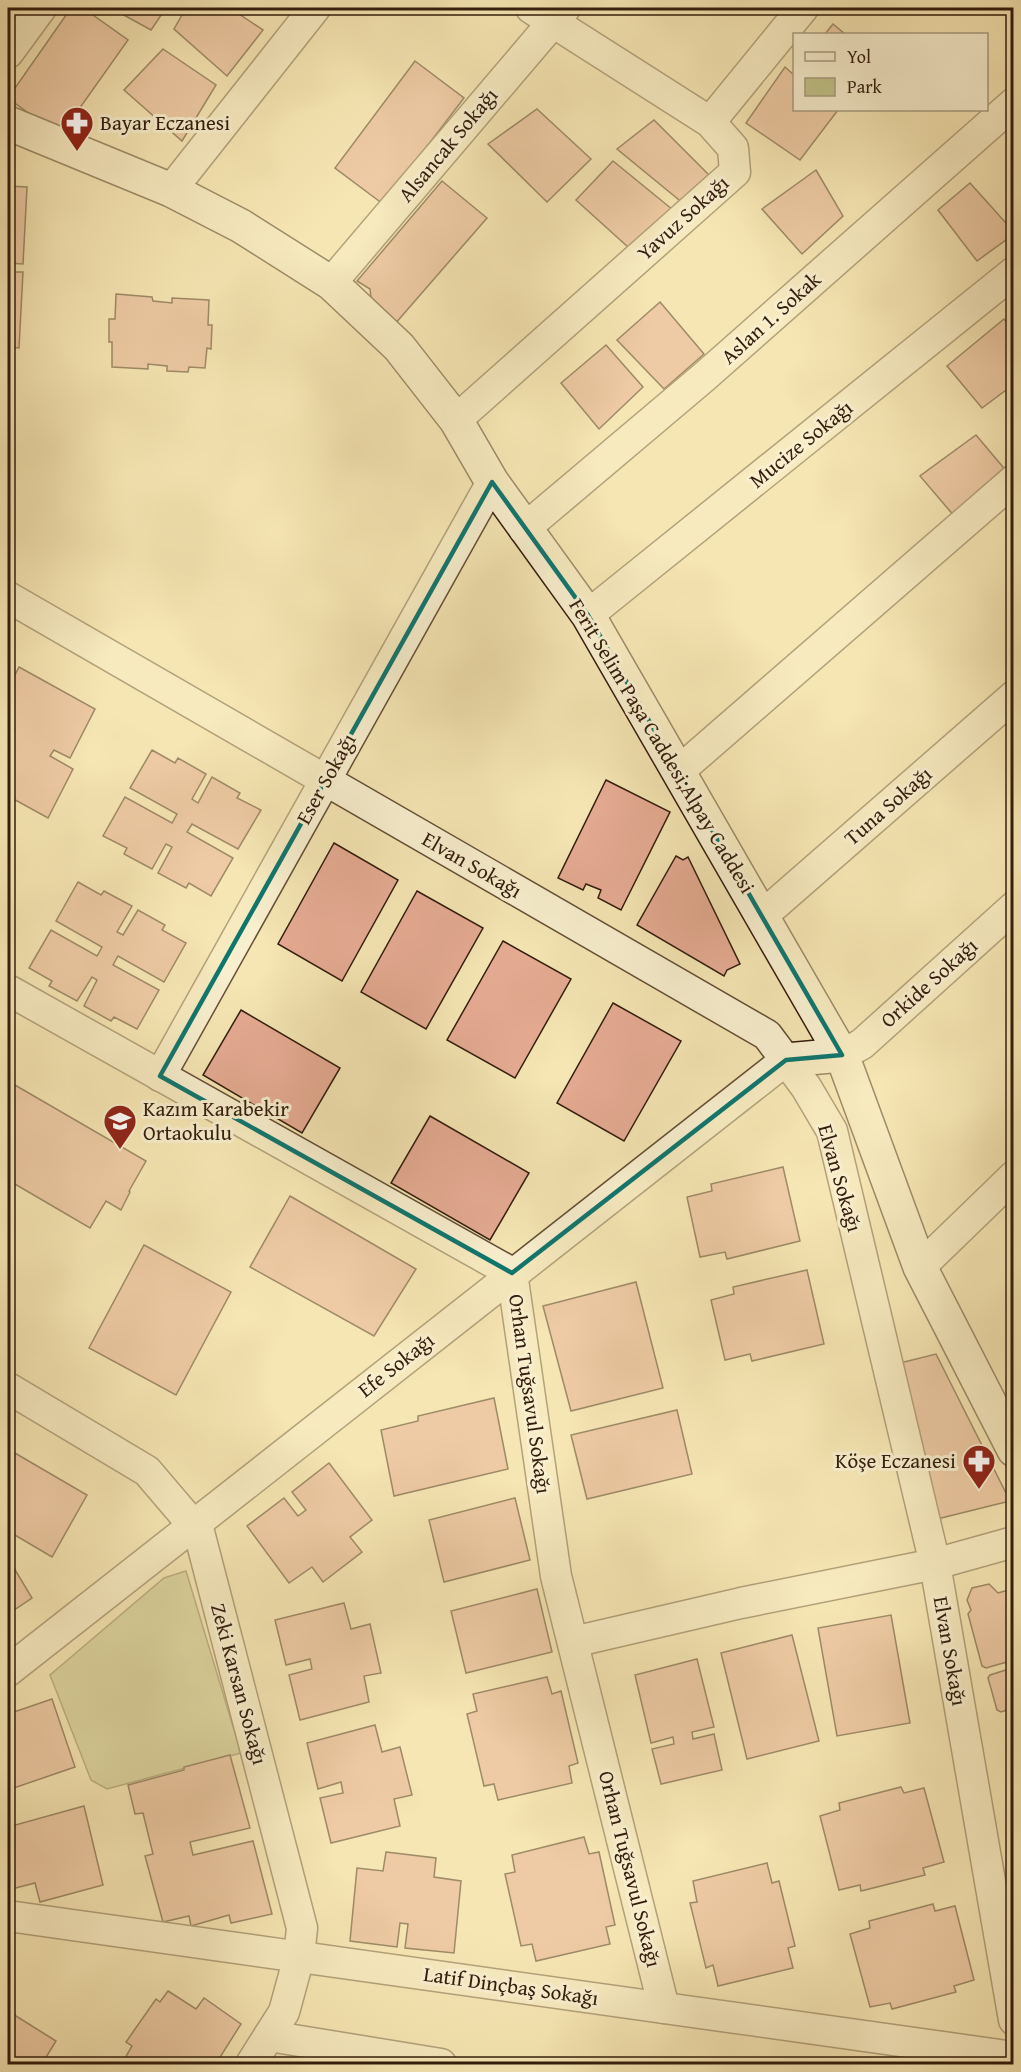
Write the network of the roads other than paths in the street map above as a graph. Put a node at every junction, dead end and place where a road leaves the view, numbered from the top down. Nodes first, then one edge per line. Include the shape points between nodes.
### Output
1 (41, 8) edge
2 (315, 8) edge
3 (803, 8) edge
4 (550, 12) edge
5 (8, 53) edge
6 (1014, 103) edge
7 (710, 122) junction
8 (8, 123) edge
9 (171, 190) junction
10 (1014, 272) edge
11 (331, 283) junction
12 (456, 420) junction
13 (1014, 480) edge
14 (492, 482) junction
15 (524, 529) junction
16 (8, 597) edge
17 (588, 615) junction
18 (1014, 696) edge
19 (679, 771) junction
20 (326, 781) junction
21 (1014, 907) edge
22 (762, 916) junction
23 (8, 990) edge
24 (842, 1055) junction
25 (786, 1060) junction
26 (160, 1076) junction
27 (1014, 1176) edge
28 (920, 1268) junction
29 (512, 1273) junction
30 (8, 1388) edge
31 (1006, 1412) edge
32 (1014, 1450) edge
33 (192, 1526) junction
34 (1014, 1542) edge
35 (935, 1564) junction
36 (573, 1642) junction
37 (8, 1671) edge
38 (8, 1916) edge
39 (299, 1957) junction
40 (664, 2008) junction
41 (1014, 2020) edge
42 (269, 2036) junction
43 (869, 2037) junction
44 (1014, 2057) edge
45 (251, 2064) edge
46 (441, 2064) edge
47 (908, 2064) edge

1 - 5 street
2 - 9 street
3 - 7 street
4 - 7 street, Yavuz Sokağı
4 - 11 street, Alsancak Sokağı
6 - 15 street, Aslan 1. Sokak via 704,377
7 - 12 street, Yavuz Sokağı via 733,148 735,172
8 - 9 main road, Ferit Selim Paşa Caddesi;Alpay Caddesi
9 - 11 main road, Ferit Selim Paşa Caddesi;Alpay Caddesi via 241,226
10 - 17 street, Mucize Sokağı
11 - 12 main road, Ferit Selim Paşa Caddesi;Alpay Caddesi via 399,347
12 - 14 main road, Ferit Selim Paşa Caddesi;Alpay Caddesi
13 - 19 street
14 - 15 main road, Ferit Selim Paşa Caddesi;Alpay Caddesi
14 - 20 street, Eser Sokağı
15 - 17 main road, Ferit Selim Paşa Caddesi;Alpay Caddesi
16 - 20 street, Elvan Sokağı
17 - 19 main road, Ferit Selim Paşa Caddesi;Alpay Caddesi
18 - 22 street, Tuna Sokağı
19 - 22 main road, Ferit Selim Paşa Caddesi;Alpay Caddesi
20 - 25 street, Elvan Sokağı via 767,1035
20 - 26 street, Eser Sokağı
21 - 24 street, Orkide Sokağı via 862,1044
22 - 24 main road, Ferit Selim Paşa Caddesi;Alpay Caddesi
23 - 26 street, Orhan Tuğsavul Sokağı
24 - 25 main road
24 - 28 main road, Ferit Selim Paşa Caddesi;Alpay Caddesi
25 - 29 street, Efe Sokağı
25 - 35 street, Elvan Sokağı via 832,1131
26 - 29 street, Orhan Tuğsavul Sokağı
27 - 28 street
28 - 31 main road, Ferit Selim Paşa Caddesi;Alpay Caddesi
29 - 33 street, Efe Sokağı
29 - 36 street, Orhan Tuğsavul Sokağı via 556,1576
30 - 33 street, Zeki Karsan Sokağı via 147,1471
31 - 32 main road, Ferit Selim Paşa Caddesi;Alpay Caddesi
33 - 37 street, Efe Sokağı
33 - 39 street, Zeki Karsan Sokağı via 199,1532 302,1928
34 - 35 street
35 - 36 street
35 - 41 street, Elvan Sokağı
36 - 40 street, Orhan Tuğsavul Sokağı
38 - 39 street, Latif Dinçbaş Sokağı
39 - 40 street, Latif Dinçbaş Sokağı
39 - 42 street, Zeki Karsan Sokağı via 284,2012
40 - 43 street, Latif Dinçbaş Sokağı
42 - 45 street, Zeki Karsan Sokağı
42 - 46 street
43 - 44 street, Latif Dinçbaş Sokağı
43 - 47 street

